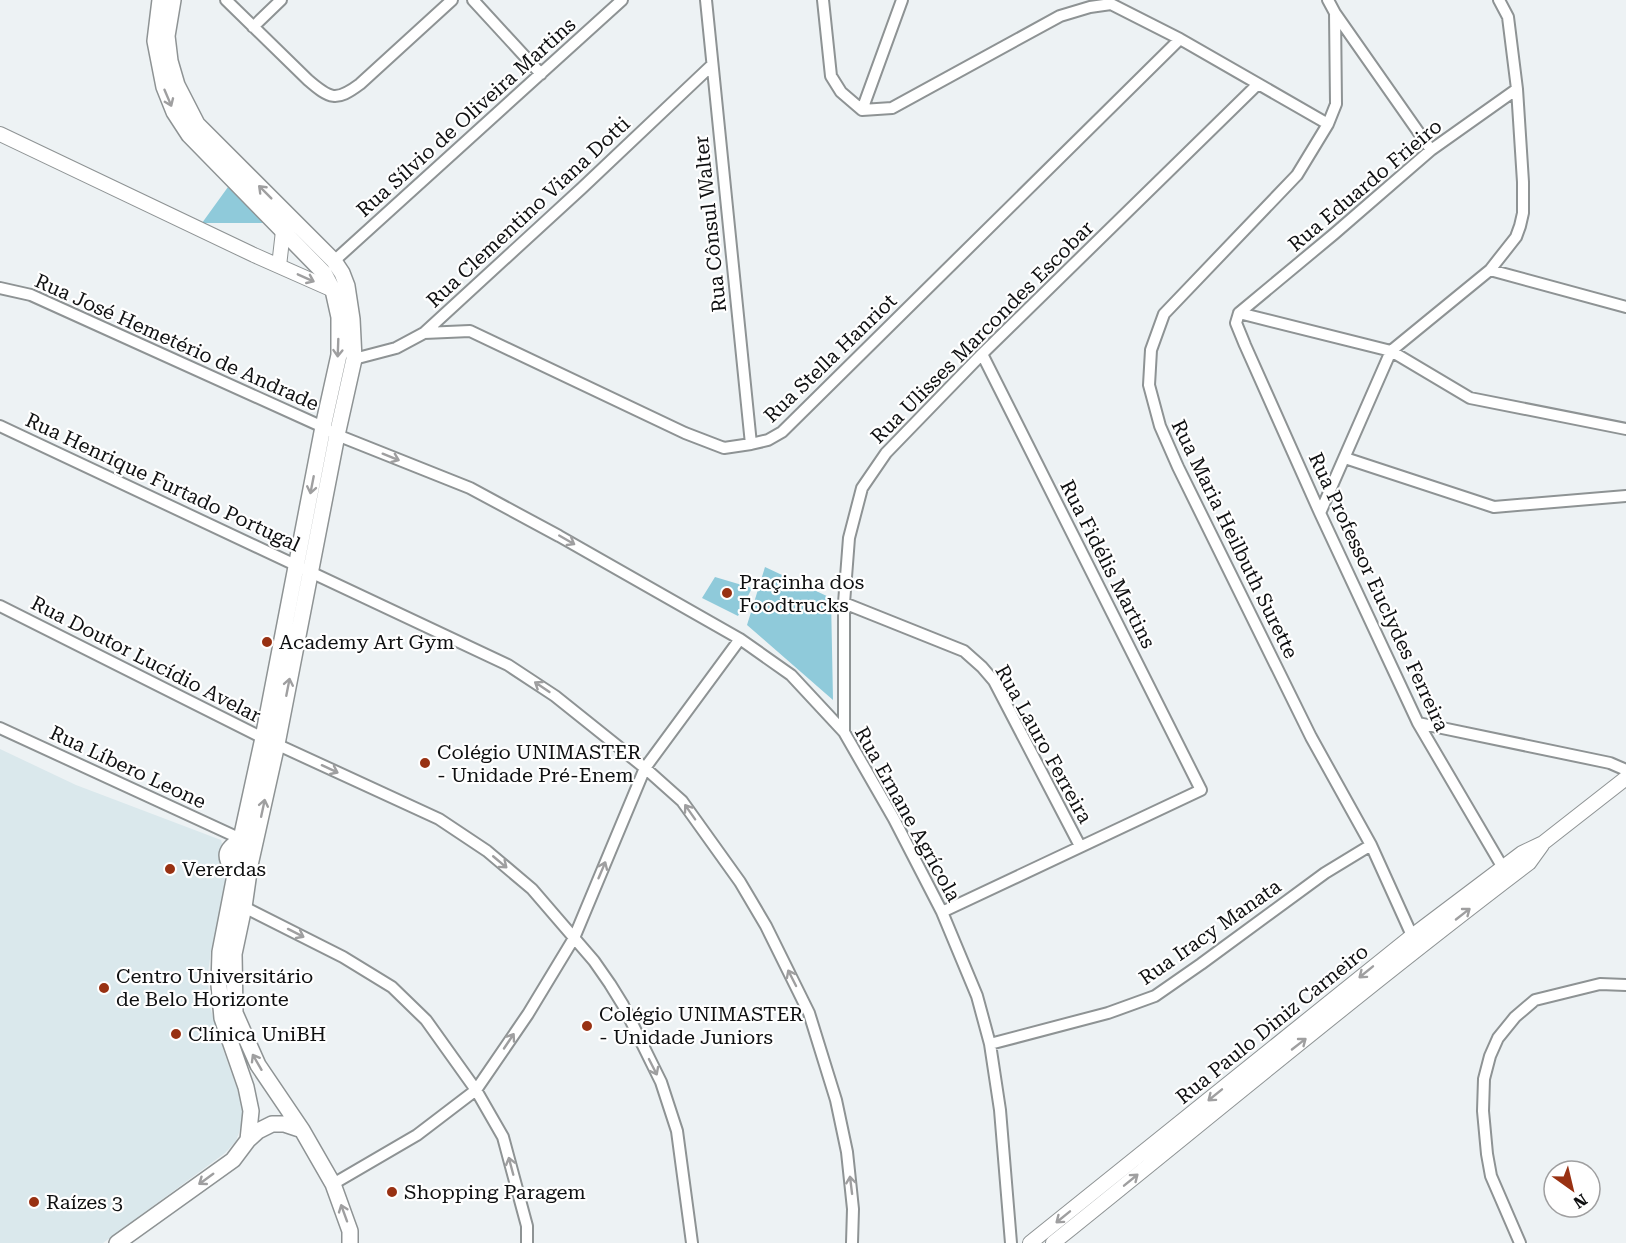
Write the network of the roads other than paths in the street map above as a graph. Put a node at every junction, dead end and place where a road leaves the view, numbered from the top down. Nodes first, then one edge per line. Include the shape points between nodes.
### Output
1 (160, 0) edge
2 (173, 0) edge
3 (226, 0) edge
4 (281, 0) edge
5 (452, 0) edge
6 (473, 0) edge
7 (622, 0) edge
8 (706, 0) edge
9 (823, 0) edge
10 (902, 0) edge
11 (1328, 0) edge
12 (1499, 0) edge
13 (1335, 13) junction
14 (253, 27) junction
15 (1180, 39) junction
16 (712, 65) junction
17 (541, 74) junction
18 (1258, 84) junction
19 (1517, 89) junction
20 (862, 110) junction
21 (1328, 124) junction
22 (0, 134) edge
23 (1431, 150) junction
24 (307, 233) junction
25 (282, 237) junction
26 (254, 255) junction
27 (334, 261) junction
28 (279, 266) junction
29 (1490, 270) junction
30 (0, 288) edge
31 (333, 290) junction
32 (1626, 307) edge
33 (1239, 313) junction
34 (424, 333) junction
35 (1390, 351) junction
36 (982, 354) junction
37 (354, 359) junction
38 (0, 426) edge
39 (1626, 429) edge
40 (330, 431) junction
41 (752, 444) junction
42 (1345, 458) junction
43 (1626, 496) edge
44 (1320, 513) junction
45 (303, 568) junction
46 (844, 603) junction
47 (0, 606) edge
48 (740, 639) junction
49 (1418, 723) junction
50 (0, 728) edge
51 (844, 732) junction
52 (270, 741) junction
53 (645, 768) junction
54 (1626, 770) edge
55 (1626, 778) edge
56 (241, 839) junction
57 (1371, 845) junction
58 (1080, 846) junction
59 (250, 865) junction
60 (1505, 873) junction
61 (244, 907) junction
62 (942, 912) junction
63 (1412, 936) junction
64 (574, 938) junction
65 (1418, 949) junction
66 (1626, 985) edge
67 (990, 1044) junction
68 (1274, 1055) junction
69 (476, 1090) junction
70 (302, 1130) junction
71 (248, 1140) junction
72 (333, 1184) junction
73 (117, 1243) edge
74 (350, 1243) edge
75 (527, 1243) edge
76 (692, 1243) edge
77 (852, 1243) edge
78 (1011, 1243) edge
79 (1030, 1243) edge
80 (1053, 1243) edge
81 (1520, 1243) edge

1 -> 25 main road via 155,41 164,87 174,112 189,135
24 -> 2 main road via 196,124 170,61 167,36
3 - 14 street
4 - 14 street
5 - 14 street via 360,84 335,97 321,92
6 - 17 street
7 - 17 street, Rua Sílvio de Oliveira Martins
8 - 16 street, Rua Cônsul Walter
9 - 20 street via 831,76 841,92
10 - 20 street
11 - 13 street, Rua Maria Heilbuth Surette
12 - 19 street via 1508,17
13 - 21 street, Rua Maria Heilbuth Surette via 1336,104
13 - 23 street
15 - 18 street
15 - 20 street via 1111,4 1090,8 1060,16 892,108
15 - 41 street, Rua Stella Hanriot via 782,432
16 - 34 street, Rua Clementino Viana Dotti
16 - 41 street, Rua Cônsul Walter
17 - 27 street, Rua Sílvio de Oliveira Martins
18 - 21 street
18 - 36 street, Rua Ulisses Marcondes Escobar
19 - 23 street, Rua Eduardo Frieiro
19 - 29 street via 1523,213 1516,237
21 - 57 street, Rua Maria Heilbuth Surette via 1297,175 1164,314 1151,350 1149,385 1160,426 1178,467 1311,737
22 - 26 street
23 - 33 street, Rua Eduardo Frieiro
24 - 25 main road via 295,230
24 - 27 main road
25 - 26 street
25 - 28 street
25 - 31 main road via 324,273
26 - 28 street
27 - 37 main road via 347,286
28 -> 31 street
29 - 32 street
29 - 35 street
30 - 40 street, Rua José Hemetério de Andrade via 31,296
31 -> 40 main road via 339,317 339,355
33 - 35 street
33 - 44 street, Rua Professor Euclydes Ferreira via 1236,323
34 - 37 street, Rua Clementino Viana Dotti via 396,348
34 - 41 street, Rua Stella Hanriot via 470,331 685,433 723,448
35 - 39 street via 1470,398
35 - 42 street
36 - 46 street, Rua Ulisses Marcondes Escobar via 886,453 862,488 849,537
36 - 58 street, Rua Fidélis Martins via 1201,790
37 - 40 main road
38 - 45 street, Rua Henrique Furtado Portugal
40 - 45 main road
40 -> 48 street, Rua Ernane Agrícola via 470,488
42 - 43 street via 1494,507
42 - 44 street
44 - 49 street, Rua Professor Euclydes Ferreira
45 - 52 main road
53 -> 45 street, Rua Henrique Furtado Portugal via 555,696 508,665
46 - 51 street, Rua Ulisses Marcondes Escobar
46 - 58 street, Rua Lauro Ferreira via 964,651 982,667 994,681
47 - 52 street, Rua Doutor Lucídio Avelar
48 - 51 street, Rua Ernane Agrícola via 792,675
48 - 53 street
49 - 54 street via 1610,763
49 - 60 street, Rua Professor Euclydes Ferreira
50 - 56 street, Rua Líbero Leone
51 - 62 street, Rua Ernane Agrícola
52 - 56 main road
59 -> 52 main road
52 -> 64 street, Rua Doutor Lucídio Avelar via 439,819 487,851 532,889
64 -> 53 street
77 -> 53 street, Rua Henrique Furtado Portugal via 847,1152 836,1100 809,1013 740,882 682,801
55 - 60 street, Rua Paulo Diniz Carneiro via 1543,843 1521,853
56 - 59 main road
56 - 71 main road via 226,854 236,874 220,952 219,985 222,1018 246,1087 250,1111
57 - 63 street, Rua Maria Heilbuth Surette
57 - 67 street, Rua Iracy Manata via 1325,873 1155,996 1108,1013
58 - 62 street
59 - 61 main road
60 - 63 street, Rua Paulo Diniz Carneiro
65 -> 60 street, Rua Paulo Diniz Carneiro
61 -> 69 street via 343,957 392,987 426,1020
70 -> 61 main road via 258,1065 235,1013 234,954
62 - 67 street, Rua Ernane Agrícola via 978,996
63 - 65 street, Rua Maria Heilbuth Surette
63 -> 68 street, Rua Paulo Diniz Carneiro
69 -> 64 street
64 -> 76 street, Rua Doutor Lucídio Avelar via 623,1005 661,1082 678,1131
68 -> 65 street, Rua Paulo Diniz Carneiro
66 - 81 street via 1600,984 1535,1000 1498,1038 1490,1056 1484,1079 1483,1111 1487,1154 1491,1176
67 - 78 street, Rua Ernane Agrícola via 1000,1110
68 -> 79 street, Rua Paulo Diniz Carneiro
80 -> 68 street, Rua Paulo Diniz Carneiro via 1209,1118
69 - 72 street via 417,1135
75 -> 69 street via 527,1226 503,1137
70 - 71 main road via 272,1124
70 - 72 main road
71 -> 73 main road via 233,1160
74 -> 72 main road via 350,1231

